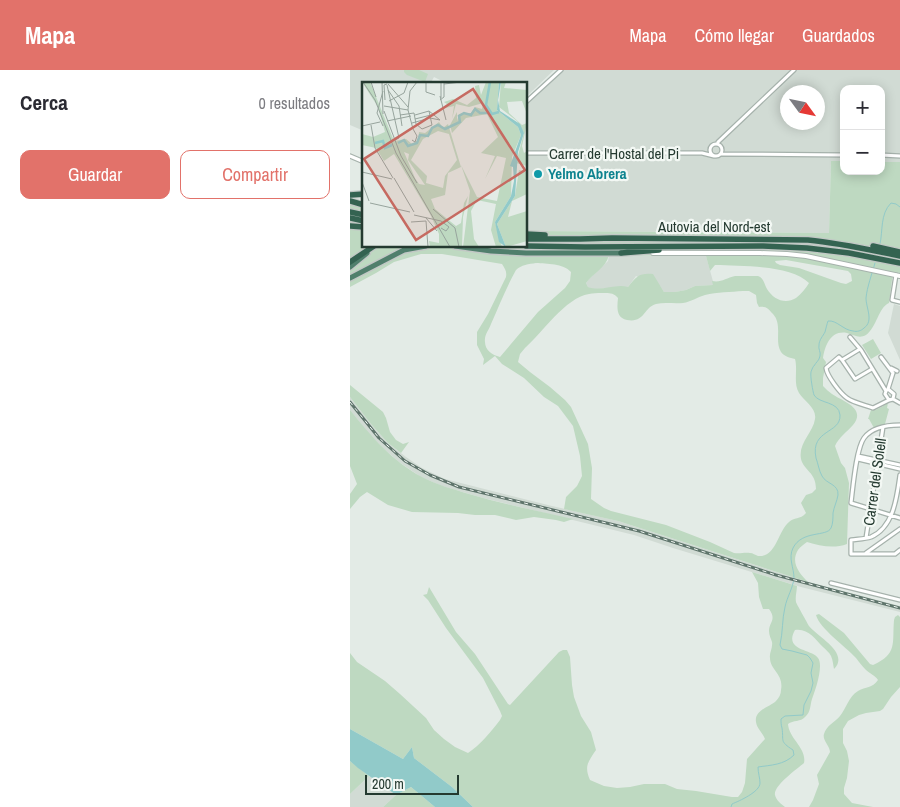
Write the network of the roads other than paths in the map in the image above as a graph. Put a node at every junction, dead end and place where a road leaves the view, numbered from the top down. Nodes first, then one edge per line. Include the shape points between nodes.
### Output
1 (561, 70) edge
2 (794, 70) edge
3 (528, 100) edge
4 (718, 144) junction
5 (710, 149) junction
6 (528, 153) edge
7 (702, 153) junction
8 (721, 154) junction
9 (840, 155) edge
10 (350, 156) edge
11 (714, 156) junction
12 (885, 156) edge
13 (900, 156) edge
14 (362, 161) edge
15 (528, 234) edge
16 (528, 238) edge
17 (612, 238) junction
18 (835, 243) junction
19 (528, 246) edge
20 (720, 247) junction
21 (366, 248) edge
22 (371, 248) edge
23 (372, 248) edge
24 (415, 248) edge
25 (469, 248) edge
26 (900, 252) edge
27 (621, 253) junction
28 (900, 256) edge
29 (350, 261) edge
30 (900, 263) edge
31 (350, 267) edge
32 (898, 276) edge
33 (350, 278) edge
34 (900, 302) edge
35 (850, 338) dead end
36 (860, 349) junction
37 (881, 357) dead end
38 (842, 360) junction
39 (872, 369) junction
40 (897, 372) edge
41 (887, 390) junction
42 (891, 400) junction
43 (900, 403) edge
44 (900, 425) edge
45 (883, 426) junction
46 (858, 457) junction
47 (878, 462) junction
48 (900, 467) edge
49 (900, 474) edge
50 (871, 508) junction
51 (891, 515) junction
52 (900, 518) edge
53 (900, 529) edge
54 (866, 538) junction
55 (900, 550) edge
56 (865, 554) junction
57 (832, 582) dead end
58 (900, 600) edge

1 - 3 street
2 - 4 street
4 - 5 street
4 - 8 street via 722,148
5 - 7 street, Carrer de l'Hostal del Pi
5 - 11 street
6 - 7 street, Carrer de l'Hostal del Pi
7 - 11 street, Carrer de l'Hostal del Pi
8 - 9 street
8 - 11 street
10 - 14 street
12 - 13 street
15 - 17 highway
16 - 17 highway, Autovia del Nord-est
17 - 18 highway, Autovia del Nord-est
18 - 26 highway
18 - 28 highway, Autovia del Nord-est
19 - 20 highway, Autovia del Nord-est
20 - 27 highway
20 - 30 highway, Autovia del Nord-est via 827,250
21 - 29 highway
22 - 29 highway
23 - 31 highway
24 - 33 highway via 404,250
25 - 27 highway via 526,253
27 - 32 street via 787,254
32 - 34 street via 892,300
35 - 36 street
36 - 38 street
36 - 39 street
37 - 40 street
38 - 39 street via 855,379
38 - 42 street via 838,357 826,368 846,398 873,408
39 - 41 street
40 - 41 street
41 - 42 street via 885,394
41 - 42 street via 894,394
42 - 43 street
44 - 45 street
45 - 46 street via 864,438
45 - 47 street, Carrer del Solell
46 - 47 street
46 - 50 street via 851,503
47 - 48 street
47 - 50 street, Carrer del Solell
49 - 51 street
50 - 51 street
50 - 54 street, Carrer del Solell
51 - 52 street
51 - 54 street via 885,526
53 - 56 street
54 - 56 street via 851,541 851,554
55 - 56 street via 895,554
57 - 58 street

